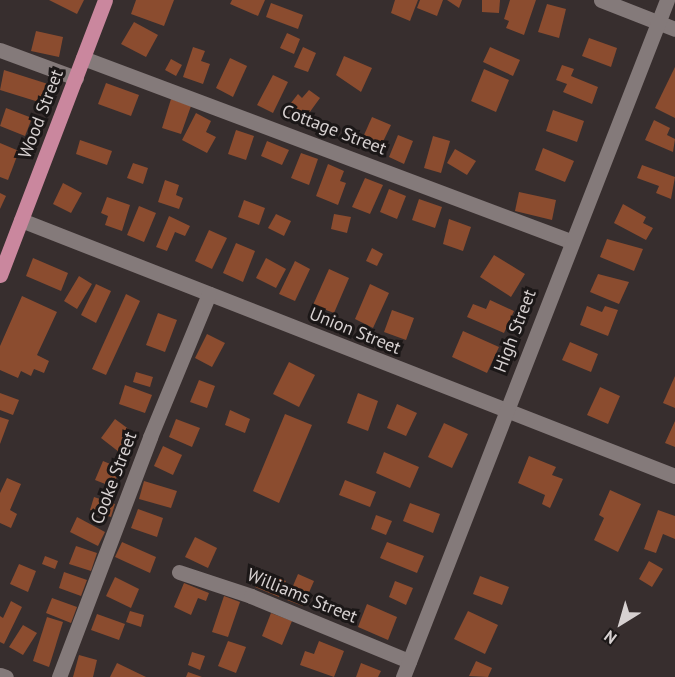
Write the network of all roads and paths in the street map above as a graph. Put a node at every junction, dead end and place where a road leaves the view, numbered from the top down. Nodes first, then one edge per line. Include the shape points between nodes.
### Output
1 (105, 0) edge
2 (601, 0) edge
3 (667, 0) edge
4 (658, 22) junction
5 (675, 29) edge
6 (0, 50) edge
7 (83, 58) junction
8 (76, 78) junction
9 (21, 220) junction
10 (570, 241) junction
11 (0, 275) edge
12 (210, 294) junction
13 (504, 413) junction
14 (675, 476) edge
15 (179, 572) dead end
16 (409, 661) junction
17 (0, 675) edge
18 (6, 677) edge
19 (59, 677) edge
20 (403, 677) edge

1 - 7 main road, Wood Street
2 - 4 street
3 - 4 street, High Street
4 - 5 street
4 - 10 street, High Street
6 - 8 street
7 - 8 main road, Wood Street
7 - 10 street, Cottage Street
8 - 9 main road, Wood Street
9 - 11 main road, Wood Street
9 - 12 street, Union Street
10 - 13 street, High Street
12 - 13 street, Union Street
12 - 19 street, Cooke Street via 150,437
13 - 14 street, Union Street
13 - 16 street, High Street
15 - 16 street, Williams Street via 252,596
16 - 20 street, High Street
17 - 18 street

